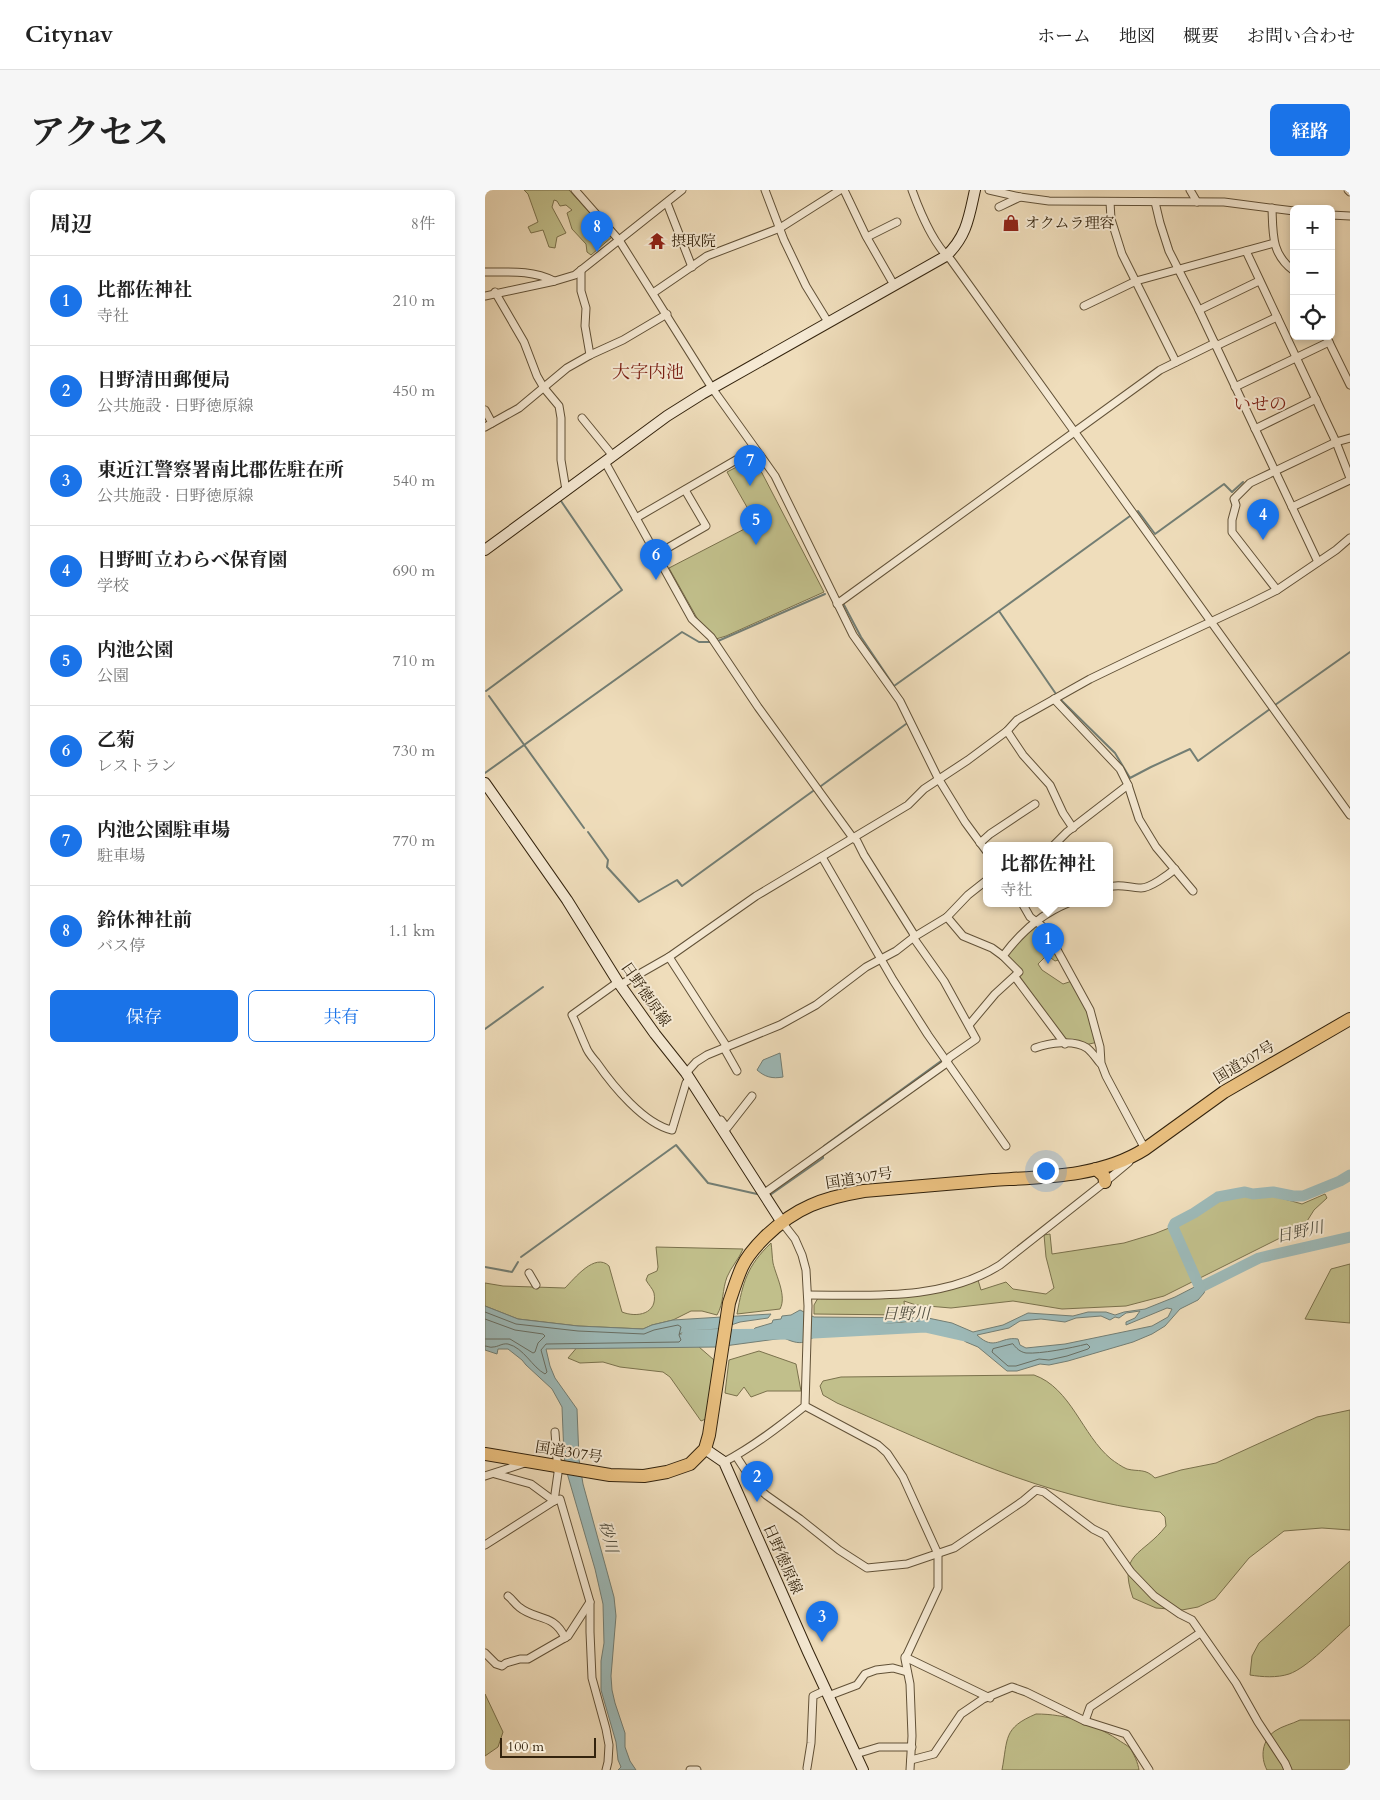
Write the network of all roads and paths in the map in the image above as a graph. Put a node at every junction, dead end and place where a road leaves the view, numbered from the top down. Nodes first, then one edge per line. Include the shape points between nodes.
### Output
1 (575, 190) edge
2 (681, 190) edge
3 (765, 190) edge
4 (840, 190) edge
5 (844, 190) edge
6 (912, 190) edge
7 (975, 190) edge
8 (989, 190) edge
9 (1190, 190) edge
10 (1021, 197) junction
11 (667, 202) junction
12 (1110, 202) junction
13 (1155, 202) junction
14 (1197, 202) junction
15 (999, 207) dead end
16 (1272, 208) junction
17 (1290, 210) edge
18 (1335, 215) edge
19 (1350, 216) edge
20 (897, 222) dead end
21 (780, 228) junction
22 (867, 238) junction
23 (619, 240) junction
24 (1274, 243) junction
25 (1246, 251) junction
26 (946, 256) junction
27 (692, 267) junction
28 (1179, 268) junction
29 (1290, 268) edge
30 (581, 270) junction
31 (485, 272) edge
32 (555, 281) junction
33 (1136, 281) junction
34 (1259, 281) junction
35 (894, 285) junction
36 (495, 292) junction
37 (653, 293) junction
38 (485, 296) edge
39 (1085, 306) dead end
40 (1199, 310) junction
41 (667, 314) junction
42 (1277, 317) junction
43 (828, 322) junction
44 (1326, 340) edge
45 (1328, 340) edge
46 (1215, 345) junction
47 (590, 355) junction
48 (1296, 358) junction
49 (1176, 362) junction
50 (1349, 381) edge
51 (1235, 386) junction
52 (544, 388) junction
53 (712, 388) junction
54 (1316, 399) junction
55 (485, 410) edge
56 (582, 418) dead end
57 (492, 423) junction
58 (485, 427) edge
59 (1255, 429) junction
60 (1074, 431) junction
61 (1350, 438) edge
62 (1336, 442) junction
63 (755, 450) junction
64 (609, 459) junction
65 (1275, 471) junction
66 (1350, 479) edge
67 (567, 490) junction
68 (685, 490) junction
69 (1292, 507) junction
70 (636, 518) junction
71 (1350, 538) edge
72 (487, 545) edge
73 (657, 554) junction
74 (1318, 562) junction
75 (1277, 590) junction
76 (837, 604) junction
77 (1212, 622) junction
78 (1054, 699) junction
79 (1007, 731) junction
80 (938, 778) junction
81 (485, 783) edge
82 (1128, 785) junction
83 (1035, 804) dead end
84 (1350, 815) edge
85 (1073, 828) junction
86 (853, 838) junction
87 (1057, 842) edge
88 (980, 843) junction
89 (983, 847) edge
90 (822, 857) junction
91 (1175, 869) junction
92 (983, 883) edge
93 (1113, 886) edge
94 (1193, 891) dead end
95 (1024, 907) edge
96 (1060, 907) edge
97 (947, 917) junction
98 (1036, 922) junction
99 (914, 937) junction
100 (1003, 956) junction
101 (669, 957) junction
102 (882, 959) junction
103 (1015, 977) junction
104 (619, 983) junction
105 (1350, 1020) edge
106 (969, 1025) junction
107 (1065, 1044) junction
108 (726, 1047) junction
109 (1035, 1048) dead end
110 (947, 1061) junction
111 (1101, 1063) junction
112 (737, 1070) dead end
113 (688, 1076) junction
114 (753, 1096) dead end
115 (714, 1116) junction
116 (1006, 1146) dead end
117 (1141, 1152) junction
118 (1096, 1169) junction
119 (1105, 1182) junction
120 (763, 1194) junction
121 (781, 1221) junction
122 (529, 1273) dead end
123 (535, 1285) dead end
124 (808, 1294) junction
125 (805, 1406) junction
126 (555, 1432) dead end
127 (705, 1449) junction
128 (485, 1454) edge
129 (736, 1456) junction
130 (528, 1462) junction
131 (724, 1462) junction
132 (560, 1469) junction
133 (495, 1474) junction
134 (485, 1476) edge
135 (557, 1500) junction
136 (485, 1545) edge
137 (938, 1554) junction
138 (508, 1596) dead end
139 (591, 1602) junction
140 (1200, 1633) junction
141 (565, 1638) junction
142 (485, 1653) edge
143 (905, 1657) junction
144 (907, 1672) junction
145 (827, 1693) junction
146 (990, 1698) junction
147 (1085, 1721) junction
148 (912, 1747) junction
149 (856, 1754) junction
150 (911, 1760) junction
151 (805, 1769) edge
152 (606, 1770) edge
153 (690, 1770) edge
154 (697, 1770) edge
155 (863, 1770) edge
156 (910, 1770) edge
157 (1149, 1770) edge
158 (1288, 1770) edge

1 - 23 street
2 - 11 street
3 - 21 street
4 - 21 street
5 - 22 street
6 - 26 street
7 - 26 main road via 966,229
8 - 10 street
9 - 14 street
10 - 12 street
10 - 15 street
11 - 23 street
11 - 27 street
12 - 13 street
12 - 33 street via 1111,218
13 - 14 street
13 - 28 street via 1169,251
14 - 16 street
16 - 17 street
16 - 24 street
18 - 19 street
20 - 22 street
21 - 27 street via 707,256
21 - 43 street via 806,286
22 - 35 street
23 - 30 street
23 - 37 street
24 - 25 street
24 - 29 street
25 - 28 street
25 - 34 street
26 - 35 main road
26 - 60 street
27 - 37 street
28 - 33 street
28 - 40 street
30 - 32 street
30 - 47 street
31 - 32 street via 525,272
32 - 36 street
33 - 39 street
33 - 49 street
34 - 40 street
34 - 42 street
35 - 43 main road
36 - 38 street
36 - 52 street via 524,342
37 - 41 street
40 - 46 street
41 - 47 street
41 - 53 street
42 - 46 street
42 - 48 street
43 - 53 main road
44 - 48 street
45 - 50 street
46 - 49 street
46 - 51 street
47 - 52 street via 567,368
48 - 51 street
48 - 54 street
49 - 60 street
51 - 59 street
52 - 57 street via 519,408
52 - 67 street via 559,406 561,460
53 - 63 street
53 - 64 main road
54 - 59 street
54 - 62 street
55 - 57 street
56 - 64 street
57 - 58 street
59 - 65 street
60 - 76 street
60 - 77 street
61 - 62 street
62 - 65 street
62 - 66 street
63 - 68 street
63 - 76 street via 775,476
64 - 67 main road
64 - 70 street
65 - 69 street
65 - 75 street via 1250,483 1236,496 1232,532
66 - 69 street
67 - 72 main road
68 - 70 street
68 - 73 street via 706,526
69 - 74 street
70 - 73 street
71 - 74 street
73 - 86 street via 692,619 711,638
74 - 75 street
75 - 77 street
76 - 80 street via 853,635 900,701
77 - 78 street
77 - 84 street
78 - 79 street via 1017,720
78 - 82 street via 1110,756
79 - 80 street via 969,760
79 - 85 street via 1050,785
80 - 86 street via 907,805
80 - 88 street
81 - 104 main road, 日野徳原線 via 567,900
82 - 85 street
82 - 91 street via 1139,819 1156,847
83 - 88 street
85 - 87 street
86 - 90 street
86 - 99 street
88 - 89 street
90 - 101 street via 756,896
90 - 102 street
91 - 93 street via 1145,888
91 - 94 street
92 - 97 street
95 - 98 street
96 - 98 street
97 - 99 street
97 - 100 street via 963,936
98 - 100 street via 1015,939
98 - 111 street via 1043,926 1060,953 1089,1010 1100,1047
99 - 102 street
99 - 106 street
100 - 103 street via 1019,972
101 - 104 street
101 - 108 street
102 - 108 street via 866,967 816,1005
102 - 110 street
103 - 106 street via 995,994
103 - 107 street
104 - 113 main road, 日野徳原線
104 - 113 street via 572,1014 586,1047 619,1094 650,1120 672,1130
105 - 117 highway, 国道307号 via 1224,1092
106 - 110 street via 975,1039
107 - 109 street
107 - 111 street via 1086,1047
108 - 112 street
108 - 113 street via 696,1062
110 - 116 street
110 - 120 street
111 - 117 street
113 - 115 main road, 日野徳原線
114 - 115 street via 727,1128 717,1115
115 - 120 main road, 日野徳原線
117 - 118 highway, 国道307号
117 - 119 street
118 - 119 highway via 1104,1176
118 - 121 highway, 国道307号 via 1055,1176 837,1195 807,1206
119 - 124 street via 1000,1266 968,1280 913,1293
120 - 121 main road, 日野徳原線
121 - 124 street via 802,1255
121 - 127 highway, 国道307号 via 743,1265 729,1303
122 - 123 street
124 - 125 street
125 - 129 street
125 - 137 street via 887,1453 903,1477
126 - 132 street
127 - 131 main road
127 - 132 highway, 国道307号 via 690,1464 644,1476
128 - 130 highway, 国道307号
129 - 131 street
129 - 137 street via 755,1485 766,1495 867,1568 907,1564
130 - 132 highway, 国道307号
130 - 133 street
131 - 145 main road, 日野徳原線
132 - 135 street
133 - 134 street
133 - 135 street via 531,1484
135 - 136 street
135 - 139 street
137 - 140 street via 953,1548 1036,1490 1044,1492 1105,1535 1131,1572 1154,1596 1192,1620
137 - 143 street via 938,1588
138 - 141 street via 520,1608 554,1623
139 - 141 street
139 - 152 street via 592,1678 609,1746
140 - 147 street via 1090,1707
140 - 158 street via 1236,1683
141 - 142 street via 528,1659 502,1666
143 - 144 street
143 - 146 street
144 - 145 street via 893,1668 876,1670 865,1674 857,1686
144 - 148 street
145 - 149 main road, 日野徳原線
145 - 151 street via 813,1696 811,1743
146 - 147 street via 1012,1687
146 - 150 street via 983,1699 961,1714 934,1754
147 - 157 street via 1126,1734
148 - 149 street via 879,1746
148 - 150 street
149 - 155 main road, 日野徳原線
150 - 156 street
153 - 154 street

